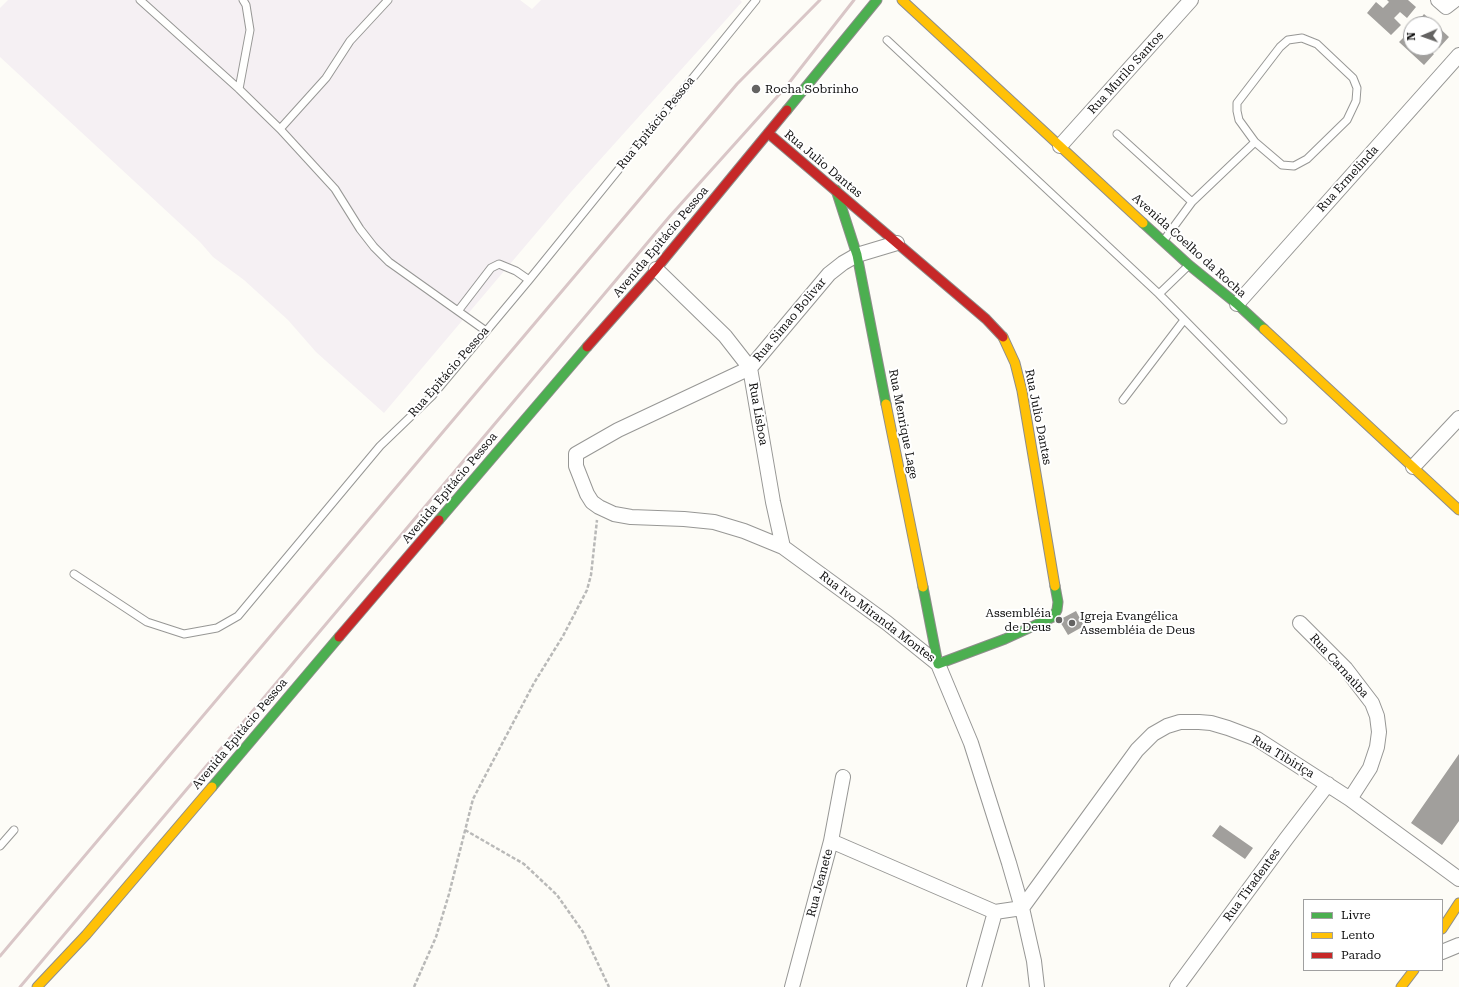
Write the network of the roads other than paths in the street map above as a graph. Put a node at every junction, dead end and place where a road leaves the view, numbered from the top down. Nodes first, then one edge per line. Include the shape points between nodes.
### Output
1 (140, 0) edge
2 (243, 0) edge
3 (388, 0) edge
4 (756, 0) edge
5 (877, 0) edge
6 (902, 0) edge
7 (1191, 0) edge
8 (1438, 0) edge
9 (1455, 0) edge
10 (887, 40) dead end
11 (1459, 55) edge
12 (239, 89) junction
13 (280, 130) junction
14 (768, 133) junction
15 (1117, 134) dead end
16 (1255, 142) junction
17 (1060, 146) junction
18 (836, 190) junction
19 (1192, 202) junction
20 (1163, 240) junction
21 (897, 243) junction
22 (857, 255) junction
23 (1189, 265) junction
24 (656, 270) junction
25 (530, 280) junction
26 (1159, 294) junction
27 (1237, 304) junction
28 (458, 311) junction
29 (1184, 320) junction
30 (486, 331) junction
31 (750, 368) junction
32 (1124, 400) dead end
33 (1459, 418) edge
34 (1283, 420) dead end
35 (1413, 467) junction
36 (598, 507) joint
37 (1459, 510) edge
38 (783, 547) junction
39 (74, 574) dead end
40 (1300, 623) dead end
41 (938, 664) junction
42 (843, 777) dead end
43 (1328, 784) junction
44 (1350, 799) junction
45 (14, 830) dead end
46 (831, 841) junction
47 (0, 846) edge
48 (1459, 879) edge
49 (1459, 903) edge
50 (1022, 908) junction
51 (995, 912) junction
52 (1443, 927) edge
53 (1459, 945) edge
54 (1443, 952) edge
55 (1413, 971) edge
56 (37, 987) edge
57 (792, 987) edge
58 (974, 987) edge
59 (1036, 987) edge
60 (1177, 987) edge
61 (1401, 987) edge

1 - 12 lane
2 - 12 lane via 250,30
3 - 13 lane via 350,40 326,78
4 - 25 lane, Rua Epitácio Pessoa
5 - 14 street, Avenida Epitácio Pessoa
6 - 17 street, Avenida Coelho da Rocha
7 - 17 street, Rua Murilo Santos
8 - 9 street via 1446,7
10 - 26 lane
11 - 27 street, Rua Ermelinda
12 - 13 lane
13 - 28 lane via 335,189 374,247 389,262
14 - 18 street, Rua Julio Dantas
14 - 24 street, Avenida Epitácio Pessoa
15 - 19 lane
16 - 16 lane via 1282,165 1294,166 1307,159 1347,120 1356,101 1357,88 1353,78 1316,44 1302,38 1288,40 1237,103 1239,120
16 - 19 lane
17 - 20 street, Avenida Coelho da Rocha
18 - 21 street, Rua Julio Dantas
18 - 22 street, Rua Menrique Lage
19 - 20 lane
20 - 23 street, Avenida Coelho da Rocha
21 - 22 street, Rua Simao Bolivar
21 - 41 street, Rua Julio Dantas via 986,319 1004,339 1015,363 1058,602 1053,617
22 - 31 street, Rua Simao Bolivar via 829,274
22 - 41 street, Rua Menrique Lage
23 - 26 lane
23 - 27 street, Avenida Coelho da Rocha
24 - 31 street, Rua Lisboa via 725,336
24 - 56 street, Avenida Epitácio Pessoa via 568,368 86,935
25 - 28 lane via 499,264 492,268
25 - 30 lane, Rua Epitácio Pessoa
26 - 29 lane
27 - 35 street, Avenida Coelho da Rocha
28 - 30 lane
29 - 32 lane
29 - 34 lane
30 - 39 lane, Rua Epitácio Pessoa via 432,396 380,446 238,616 217,628 184,634 147,622
31 - 36 street, Rua Simao Bolivar via 618,430 576,454 578,474 587,494
31 - 38 street, Rua Lisboa
33 - 35 street
35 - 37 street, Avenida Coelho da Rocha
36 - 38 street, Rua Ivo Miranda Montes via 614,514 631,517 714,522
38 - 41 street, Rua Ivo Miranda Montes
40 - 44 street, Rua Carnaúba via 1346,670 1372,703 1377,716 1377,747 1370,768
41 - 50 street, Rua Ivo Miranda Montes via 971,743
42 - 46 street, Rua Jeanete
43 - 44 street, Rua Tibiriça
43 - 50 street, Rua Tibiriça via 1257,739 1228,728 1199,722 1180,722 1167,726 1153,734 1137,750
43 - 60 street, Rua Tiradentes
44 - 48 street, Rua Tibiriça
45 - 47 lane
46 - 51 street
46 - 57 street, Rua Jeanete
49 - 52 street
50 - 51 street
50 - 59 street, Rua Ivo Miranda Montes via 1034,961
51 - 58 street
53 - 54 street
55 - 61 street

